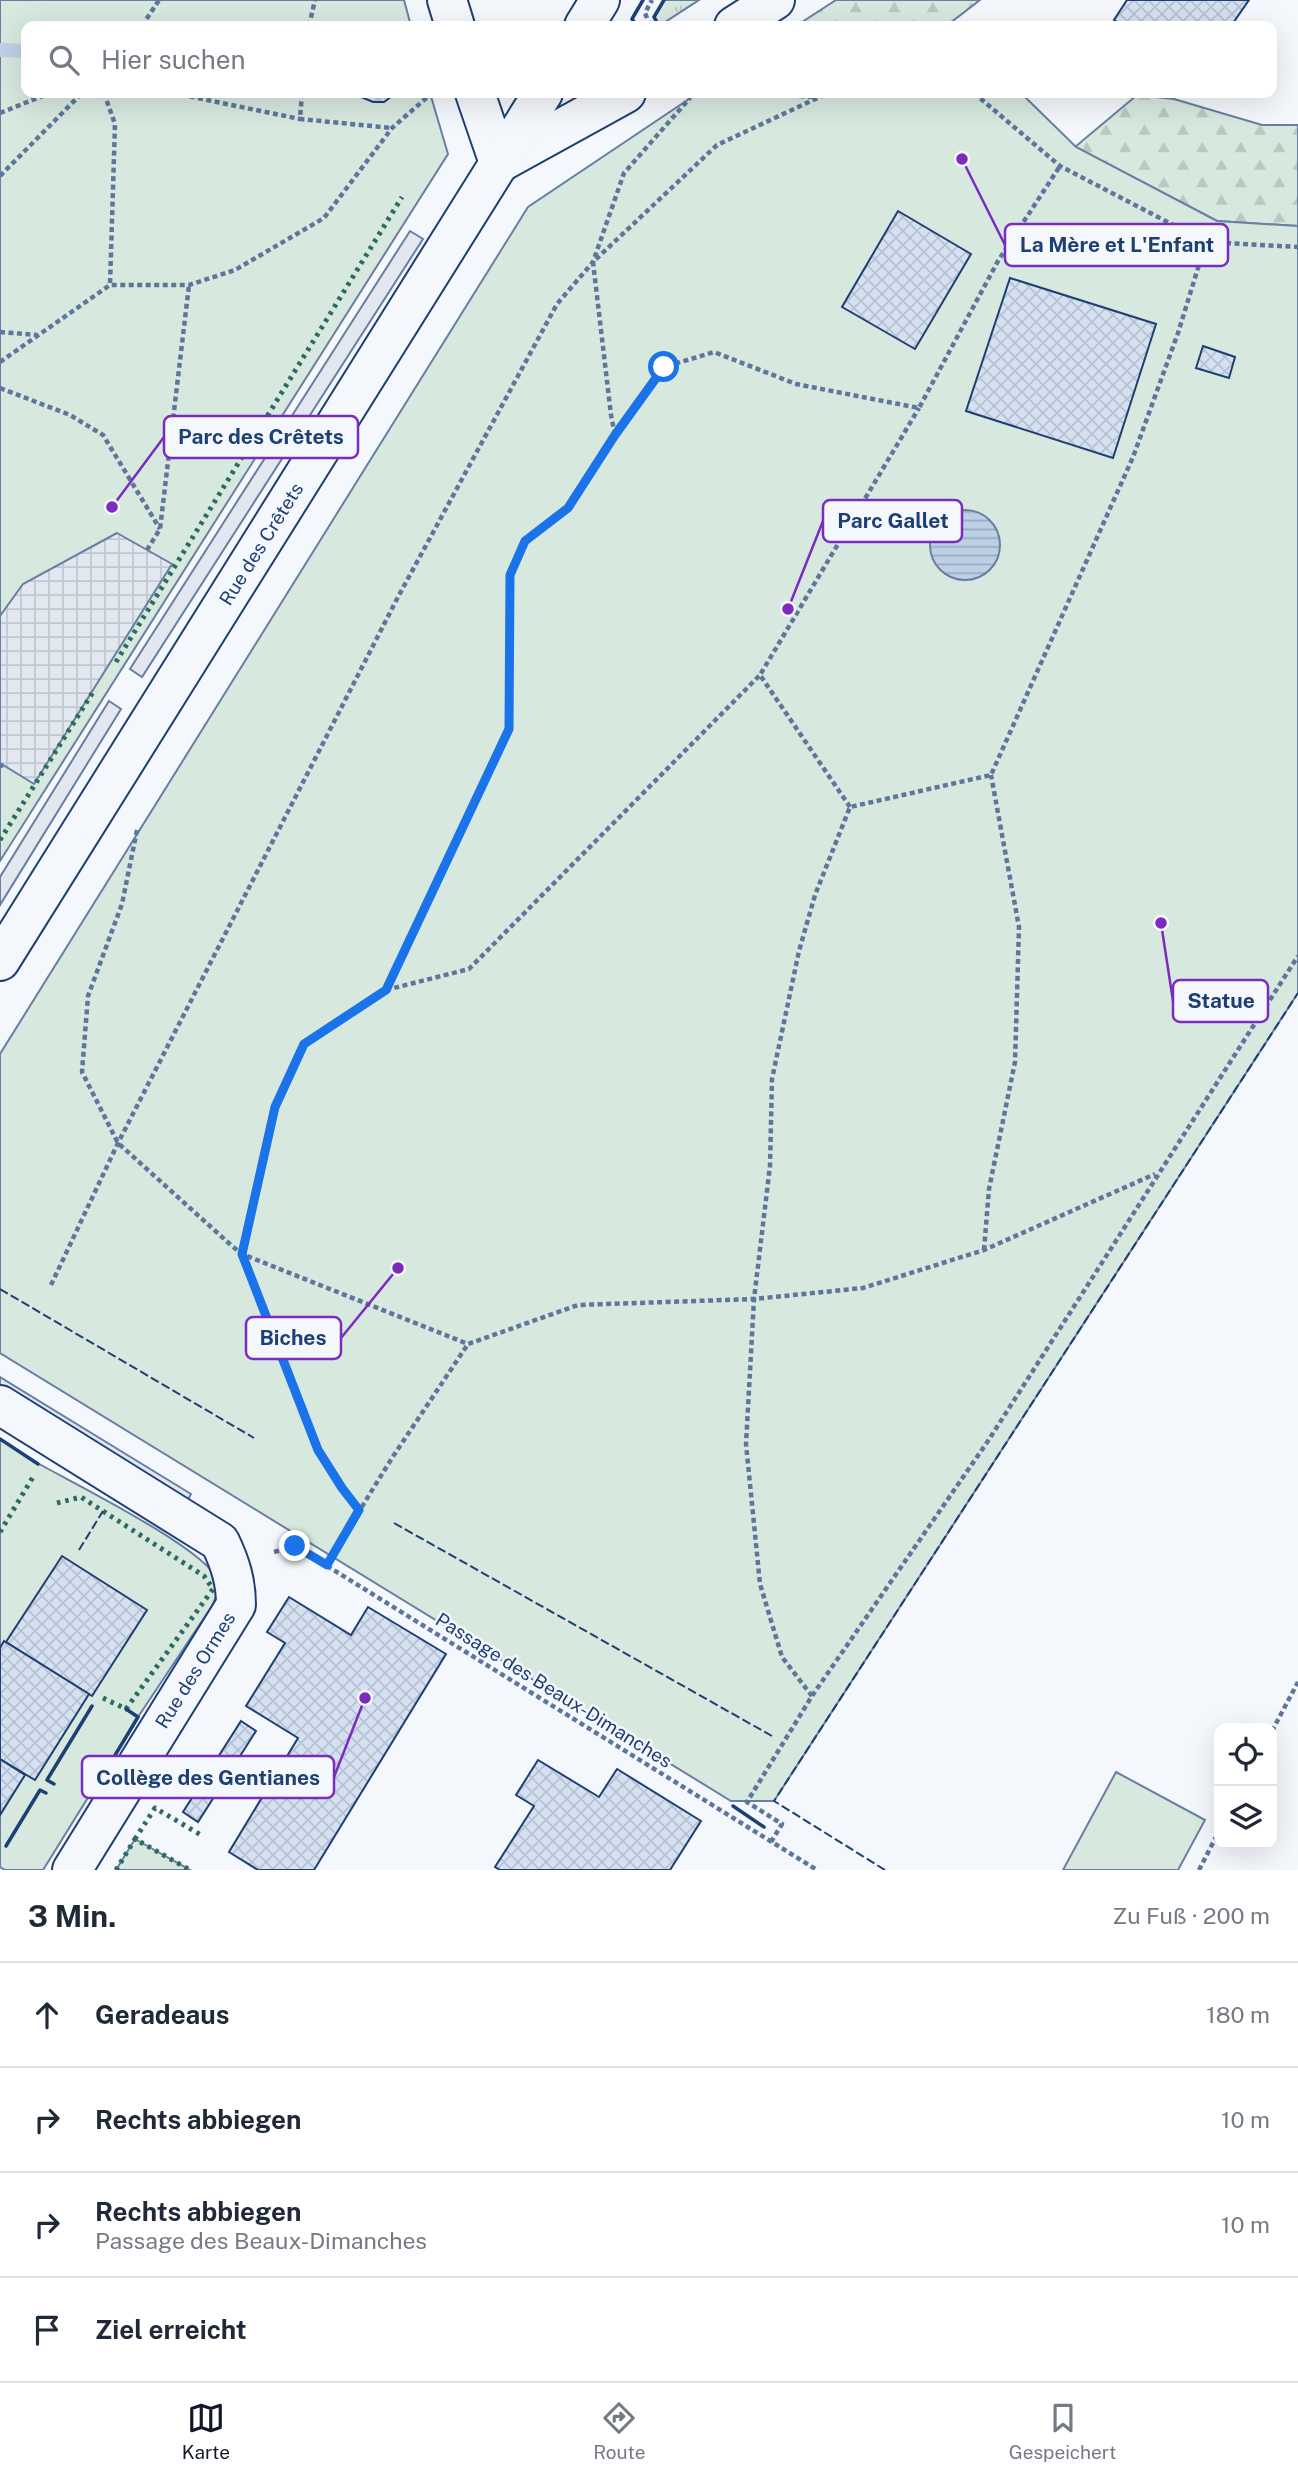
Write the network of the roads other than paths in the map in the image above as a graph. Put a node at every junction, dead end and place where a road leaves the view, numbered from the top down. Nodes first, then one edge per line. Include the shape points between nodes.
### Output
1 (447, 0) edge
2 (600, 0) edge
3 (775, 0) edge
4 (453, 21) edge
5 (587, 21) edge
6 (742, 21) edge
7 (477, 98) edge
8 (540, 98) edge
9 (617, 98) edge
10 (499, 163) junction
11 (0, 961) edge
12 (0, 1405) edge
13 (72, 1870) edge

1 - 4 street
2 - 5 street
3 - 6 street
7 - 10 street
8 - 10 street, Rue des Crêtets
9 - 10 street
10 - 11 street, Rue des Crêtets
12 - 13 street, Rue des Ormes via 220,1542 236,1586 236,1605

